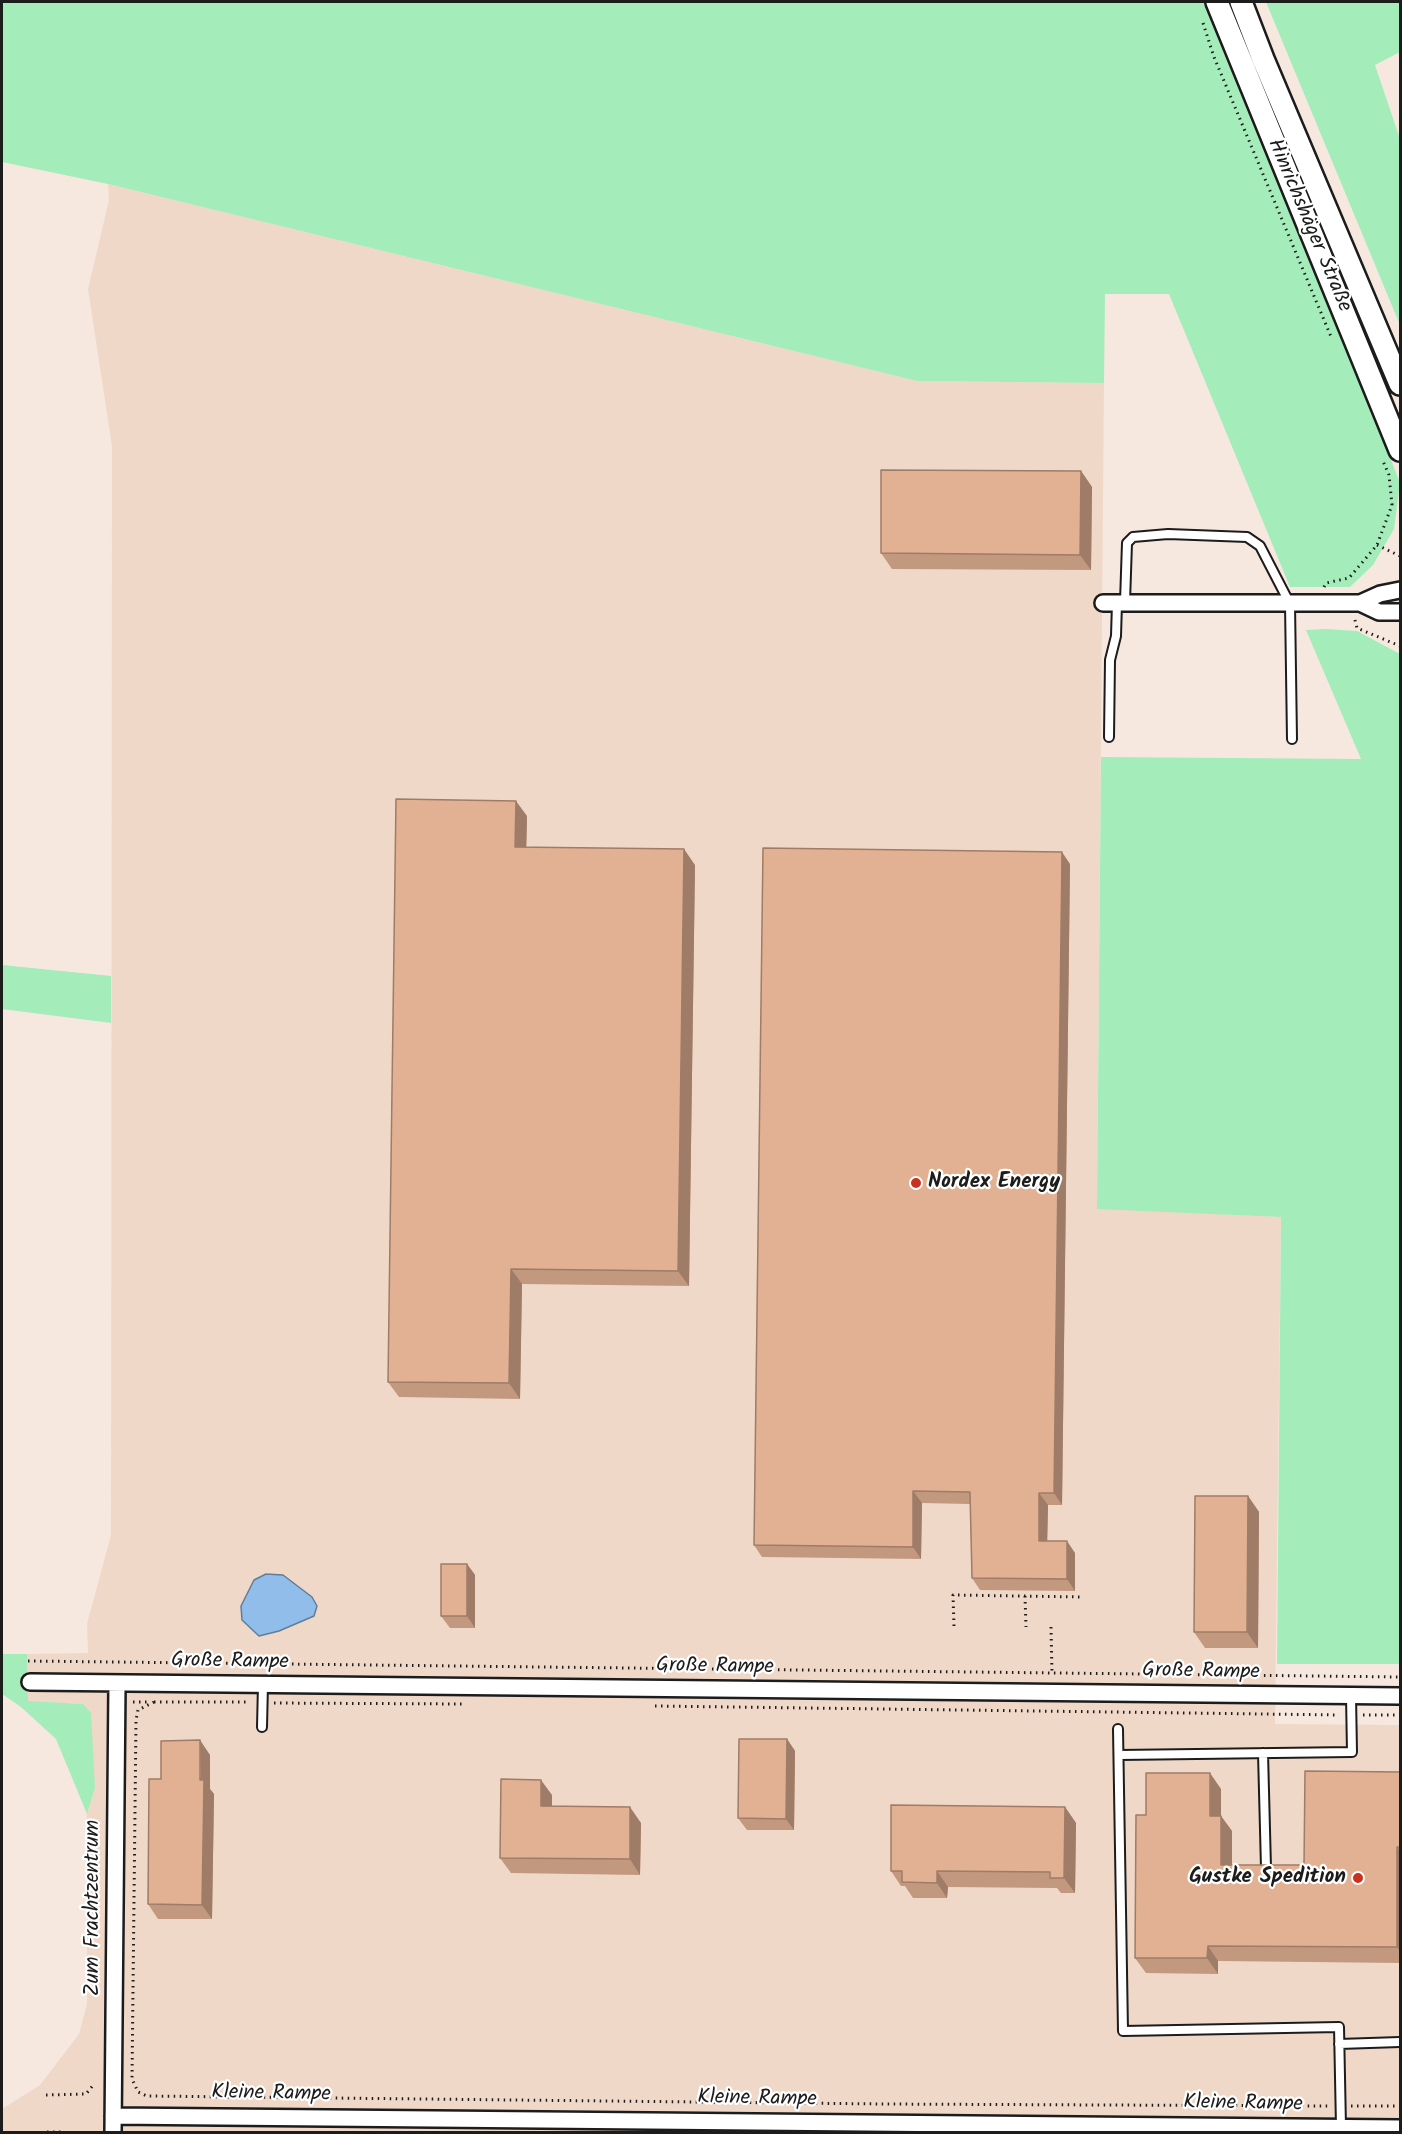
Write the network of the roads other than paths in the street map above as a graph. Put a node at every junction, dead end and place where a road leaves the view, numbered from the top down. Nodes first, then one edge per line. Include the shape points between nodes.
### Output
1 (1241, 2) edge
2 (1208, 7) edge
3 (1401, 384) edge
4 (1390, 452) edge
5 (1398, 587) edge
6 (1115, 603) junction
7 (1355, 603) junction
8 (1290, 604) junction
9 (1401, 612) edge
10 (1110, 737) dead end
11 (1292, 739) dead end
12 (30, 1682) dead end
13 (117, 1683) junction
14 (263, 1684) junction
15 (1351, 1696) junction
16 (1401, 1696) edge
17 (262, 1727) dead end
18 (1118, 1730) dead end
19 (1263, 1753) junction
20 (1119, 1755) junction
21 (1266, 1868) edge
22 (1401, 2043) edge
23 (1339, 2044) junction
24 (113, 2116) junction
25 (1341, 2127) junction
26 (1401, 2127) edge
27 (967, 2128) edge
28 (1066, 2128) edge
29 (113, 2133) edge

1 - 3 main road, Hinrichshäger Straße
2 - 4 main road, Hinrichshäger Straße
5 - 7 street
6 - 8 street
6 - 8 lane via 1127,543 1133,537 1151,534 1247,537 1260,546
6 - 10 lane
7 - 8 street
7 - 9 street via 1379,612
8 - 11 lane
12 - 13 street, Große Rampe
13 - 14 street, Große Rampe
13 - 24 street, Zum Frachtzentrum
14 - 15 street, Große Rampe
14 - 17 lane
15 - 16 street, Große Rampe
15 - 19 lane via 1352,1752
18 - 20 lane
19 - 20 lane
19 - 21 lane
20 - 23 lane via 1123,2031 1339,2027
22 - 23 lane
23 - 25 lane
24 - 27 street, Kleine Rampe
24 - 29 street, Zum Frachtzentrum
25 - 26 street, Kleine Rampe
25 - 28 street, Kleine Rampe
27 - 28 street, Kleine Rampe

